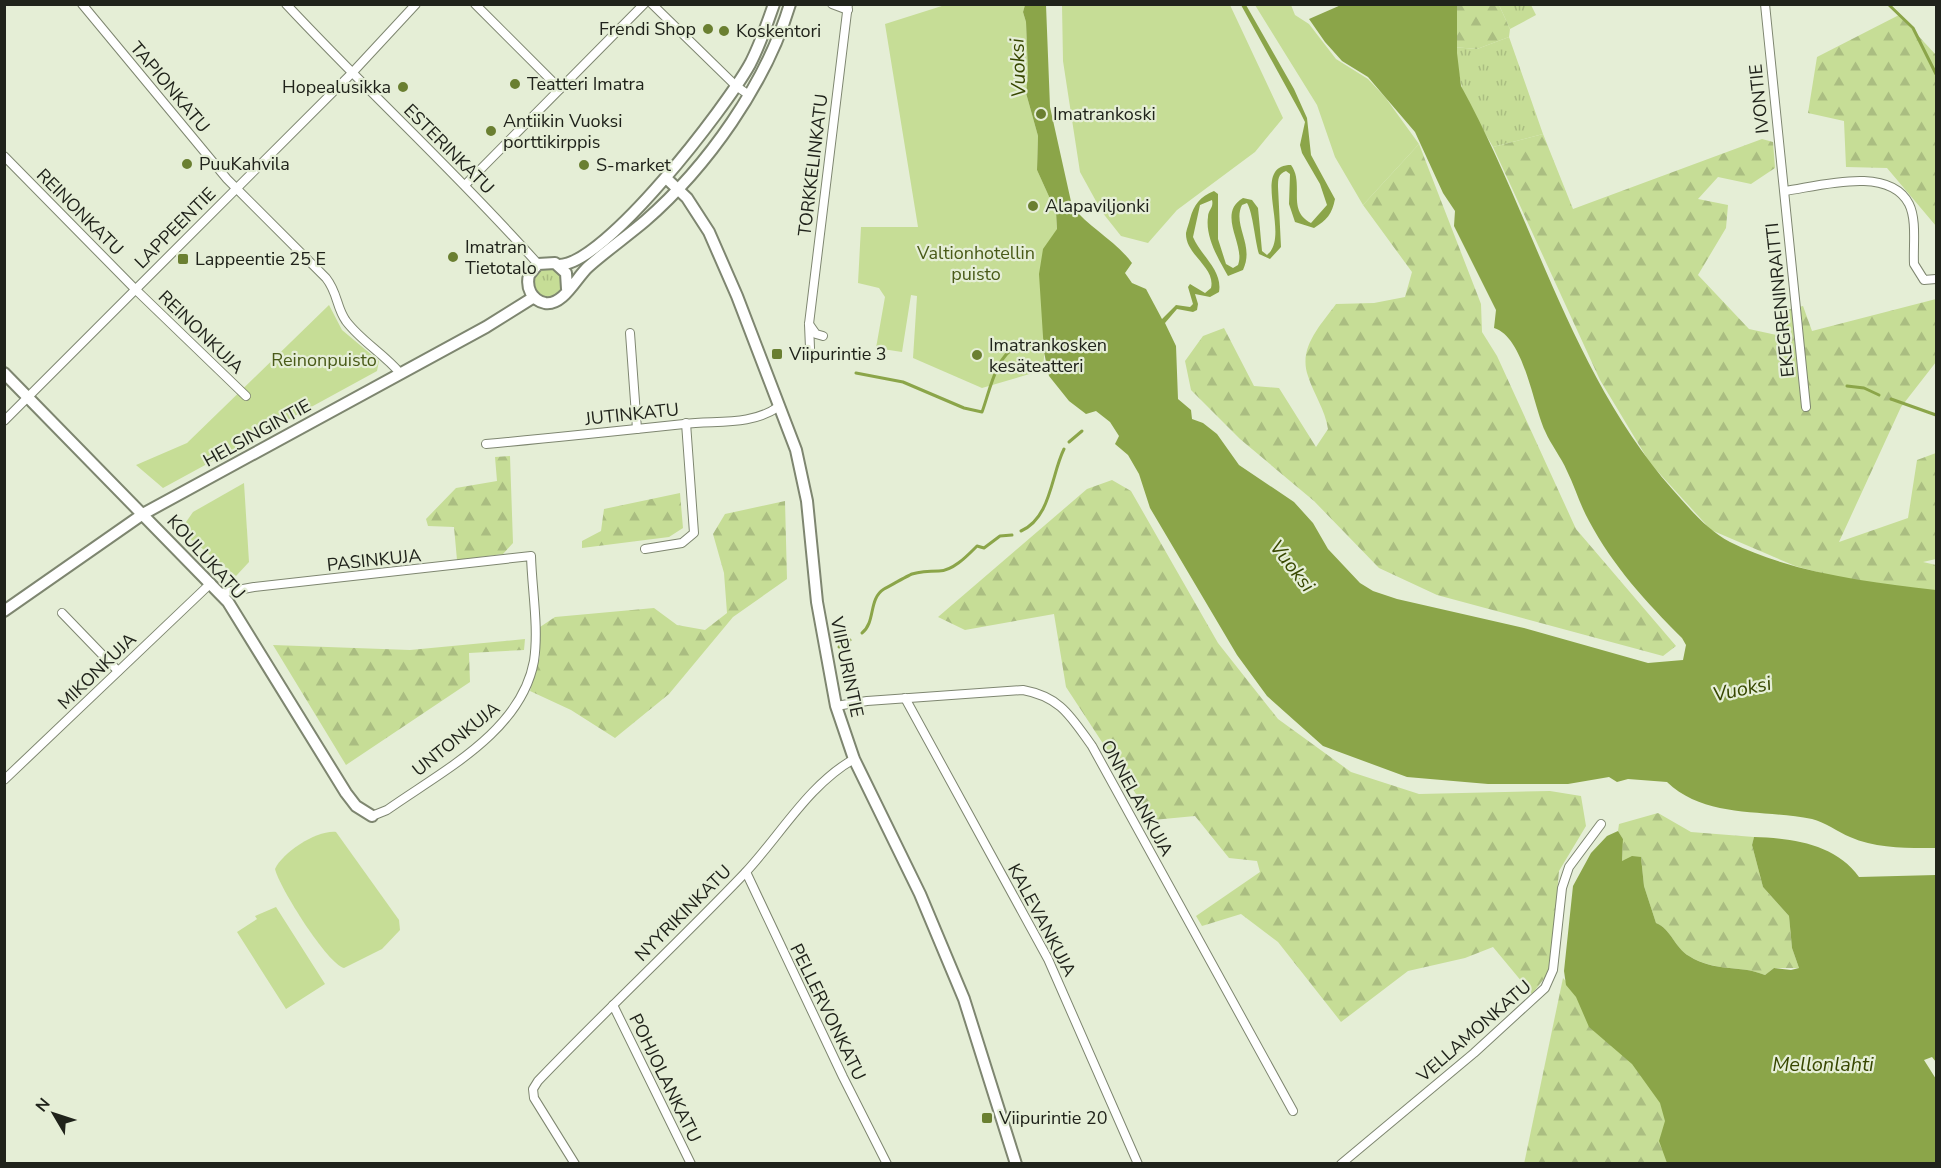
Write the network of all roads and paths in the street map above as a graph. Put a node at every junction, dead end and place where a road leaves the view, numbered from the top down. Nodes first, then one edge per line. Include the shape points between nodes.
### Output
1 (82, 4) edge
2 (286, 4) edge
3 (416, 4) edge
4 (474, 4) edge
5 (644, 4) edge
6 (652, 4) edge
7 (774, 4) edge
8 (790, 4) edge
9 (832, 4) edge
10 (1765, 4) edge
11 (848, 7) edge
12 (352, 73) junction
13 (736, 86) junction
14 (560, 89) junction
15 (749, 94) junction
16 (4, 156) edge
17 (666, 178) junction
18 (465, 185) junction
19 (237, 188) junction
20 (678, 189) junction
21 (1785, 190) junction
22 (538, 264) junction
23 (559, 265) junction
24 (1936, 279) edge
25 (135, 289) junction
26 (567, 289) junction
27 (534, 297) junction
28 (809, 324) junction
29 (630, 333) dead end
30 (823, 336) dead end
31 (810, 348) dead end
32 (4, 373) edge
33 (400, 374) junction
34 (246, 396) dead end
35 (28, 397) junction
36 (778, 407) junction
37 (1806, 407) dead end
38 (4, 422) edge
39 (686, 423) junction
40 (637, 429) junction
41 (486, 444) dead end
42 (143, 514) junction
43 (645, 549) dead end
44 (531, 556) joint
45 (211, 583) junction
46 (221, 593) junction
47 (4, 611) edge
48 (62, 613) dead end
49 (118, 671) junction
50 (904, 698) junction
51 (836, 706) junction
52 (854, 759) junction
53 (4, 780) edge
54 (372, 816) joint
55 (1601, 824) dead end
56 (746, 872) junction
57 (613, 1005) junction
58 (1293, 1111) dead end
59 (571, 1162) edge
60 (691, 1164) edge
61 (887, 1164) edge
62 (1016, 1164) edge
63 (1138, 1164) edge
64 (1341, 1164) edge

1 - 19 street, TAPIONKATU
2 - 12 street, ESTERINKATU
3 - 12 street, LAPPEENTIE
4 - 14 street
5 - 14 street
6 - 13 street
7 - 13 main road via 751,62
8 - 15 main road via 778,38
9 - 11 street, TORKKELINKATU
10 - 21 street, IVONTIE
11 - 28 street, TORKKELINKATU
12 - 18 street, ESTERINKATU
12 - 19 street, LAPPEENTIE
13 - 15 street
13 - 17 main road
14 - 18 street
15 - 20 main road
16 - 25 street, REINONKATU
17 - 20 main road, VIIPURINTIE
17 - 23 main road via 576,262
18 - 22 street, ESTERINKATU
19 - 25 street, LAPPEENTIE
19 - 33 street, TAPIONKATU via 326,278 337,293 344,319
20 - 26 main road
20 - 36 main road, VIIPURINTIE via 700,214 709,232
21 - 24 street via 1875,180 1890,184 1910,205 1917,273 1924,280
21 - 37 street, EKEGRENINRAITTI
22 - 23 main road
22 - 27 main road via 528,280
23 - 26 main road via 568,278
25 - 34 street, REINONKUJA
25 - 35 street, LAPPEENTIE
26 - 27 main road via 555,302 544,303
27 - 33 main road, HELSINGINTIE
28 - 30 street via 816,334
28 - 31 street, TORKKELINKATU
29 - 40 street
32 - 35 main road, KOULUKATU
33 - 42 main road, HELSINGINTIE
35 - 38 street, LAPPEENTIE
35 - 42 main road, KOULUKATU
36 - 39 street, JUTINKATU via 763,416 738,421
36 - 51 main road, VIIPURINTIE via 802,473
39 - 40 street, JUTINKATU
39 - 43 street via 694,533 682,543
40 - 41 street, JUTINKATU
42 - 45 main road, KOULUKATU
42 - 47 main road, HELSINGINTIE
44 - 46 street, PASINKUJA
44 - 54 street, UNTONKUJA via 534,659 520,702 491,735 387,810
45 - 46 main road, KOULUKATU
45 - 49 street, MIKONKUJA
46 - 54 main road, KOULUKATU via 346,793 356,806
48 - 49 street
49 - 53 street, MIKONKUJA
50 - 51 street, ONNELANKUJA
50 - 58 street, ONNELANKUJA via 1023,690 1041,693 1068,712 1092,746
50 - 63 street, KALEVANKUJA via 1048,959
51 - 52 main road, VIIPURINTIE
52 - 56 street, NYYRIKINKATU via 837,769 813,793
52 - 62 main road, VIIPURINTIE via 920,894 964,999
55 - 64 street, VELLAMONKATU via 1569,867 1562,888 1553,970 1545,988
56 - 57 street, NYYRIKINKATU
56 - 61 street, PELLERVONKATU
57 - 59 street, NYYRIKINKATU via 533,1089 544,1117
57 - 60 street, POHJOLANKATU

